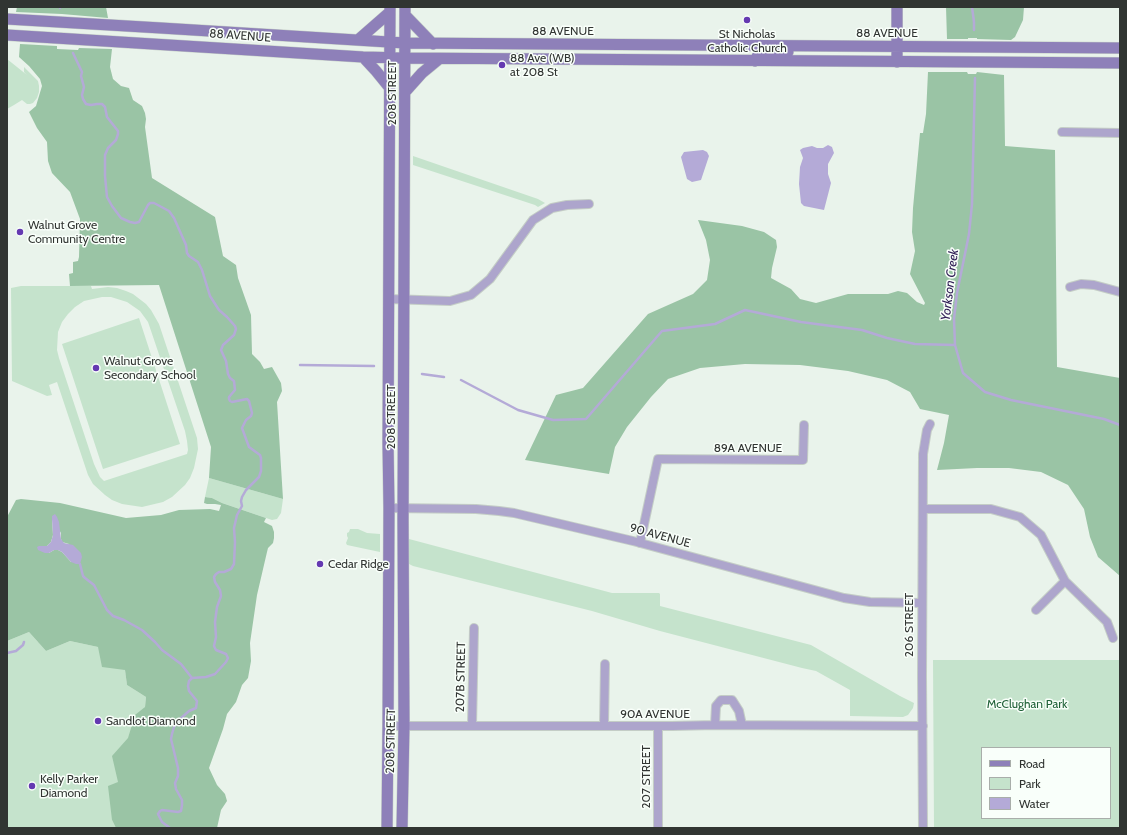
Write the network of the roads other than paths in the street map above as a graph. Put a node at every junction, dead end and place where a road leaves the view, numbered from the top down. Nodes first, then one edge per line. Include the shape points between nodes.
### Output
1 (897, 7) edge
2 (390, 9) edge
3 (406, 11) edge
4 (7, 19) edge
5 (7, 35) edge
6 (358, 40) junction
7 (390, 42) junction
8 (405, 43) junction
9 (433, 44) junction
10 (835, 46) junction
11 (897, 46) junction
12 (1101, 48) junction
13 (1120, 48) edge
14 (363, 57) junction
15 (390, 58) junction
16 (405, 58) junction
17 (439, 59) junction
18 (755, 62) junction
19 (897, 62) junction
20 (1101, 63) junction
21 (1120, 63) edge
22 (389, 86) junction
23 (405, 92) junction
24 (1062, 132) dead end
25 (1120, 133) edge
26 (589, 204) dead end
27 (1070, 287) dead end
28 (1120, 292) edge
29 (389, 299) junction
30 (404, 299) junction
31 (930, 424) dead end
32 (804, 425) dead end
33 (389, 508) junction
34 (403, 508) junction
35 (923, 509) junction
36 (640, 543) junction
37 (1065, 582) junction
38 (922, 603) junction
39 (1036, 610) dead end
40 (474, 628) dead end
41 (1113, 638) dead end
42 (605, 664) dead end
43 (715, 725) junction
44 (742, 725) junction
45 (388, 726) junction
46 (404, 726) junction
47 (472, 726) junction
48 (604, 726) junction
49 (658, 726) junction
50 (923, 726) junction
51 (387, 828) edge
52 (402, 828) edge
53 (658, 828) edge
54 (923, 828) edge

1 - 11 main road
2 - 6 main road
2 - 7 main road, 208 STREET
3 - 8 main road, 208 STREET
3 - 9 main road
4 - 6 main road, 88 AVENUE
5 - 14 main road, 88 AVENUE
6 - 7 main road, 88 AVENUE
7 - 8 main road, 88 AVENUE
7 - 15 main road, 208 STREET
8 - 9 main road, 88 AVENUE
8 - 16 main road, 208 STREET
9 - 10 main road, 88 AVENUE
10 - 11 main road, 88 AVENUE
10 - 18 main road via 821,51 762,53
11 - 12 main road, 88 AVENUE
11 - 19 main road
12 - 13 main road, 88 AVENUE
12 - 20 main road
14 - 15 main road, 88 AVENUE
14 - 22 main road
15 - 16 main road, 88 AVENUE
15 - 22 main road, 208 STREET
16 - 17 main road, 88 AVENUE
16 - 23 main road, 208 STREET
17 - 18 main road, 88 AVENUE
17 - 23 main road
18 - 19 main road, 88 AVENUE
19 - 20 main road, 88 AVENUE
20 - 21 main road, 88 AVENUE
22 - 29 main road, 208 STREET
23 - 30 main road, 208 STREET
24 - 25 street
26 - 30 street via 552,208 533,220 490,280 471,295 450,301
27 - 28 street via 1081,284 1094,285
29 - 30 street
29 - 33 main road, 208 STREET
30 - 34 main road, 208 STREET
31 - 35 street, 206 STREET via 923,454
32 - 36 street, 89A AVENUE via 803,460 658,459
33 - 34 street, 90 AVENUE
33 - 45 main road, 208 STREET
34 - 36 street, 90 AVENUE via 499,510
34 - 46 main road, 208 STREET
35 - 37 street via 991,509 1020,517 1041,535
35 - 38 street, 206 STREET
36 - 38 street, 90 AVENUE via 849,599
37 - 39 street
37 - 41 street via 1107,622
38 - 50 street, 206 STREET
40 - 47 street, 207B STREET
42 - 48 street
43 - 44 street, 90A AVENUE
43 - 44 street via 716,706 721,700 732,700 739,711
43 - 49 street, 90A AVENUE
44 - 50 street, 90A AVENUE
45 - 46 street, 90A AVENUE
45 - 51 main road, 208 STREET
46 - 47 street, 90A AVENUE
46 - 52 main road, 208 STREET
47 - 48 street, 90A AVENUE
48 - 49 street, 90A AVENUE
49 - 53 street, 207 STREET
50 - 54 street, 206 STREET

